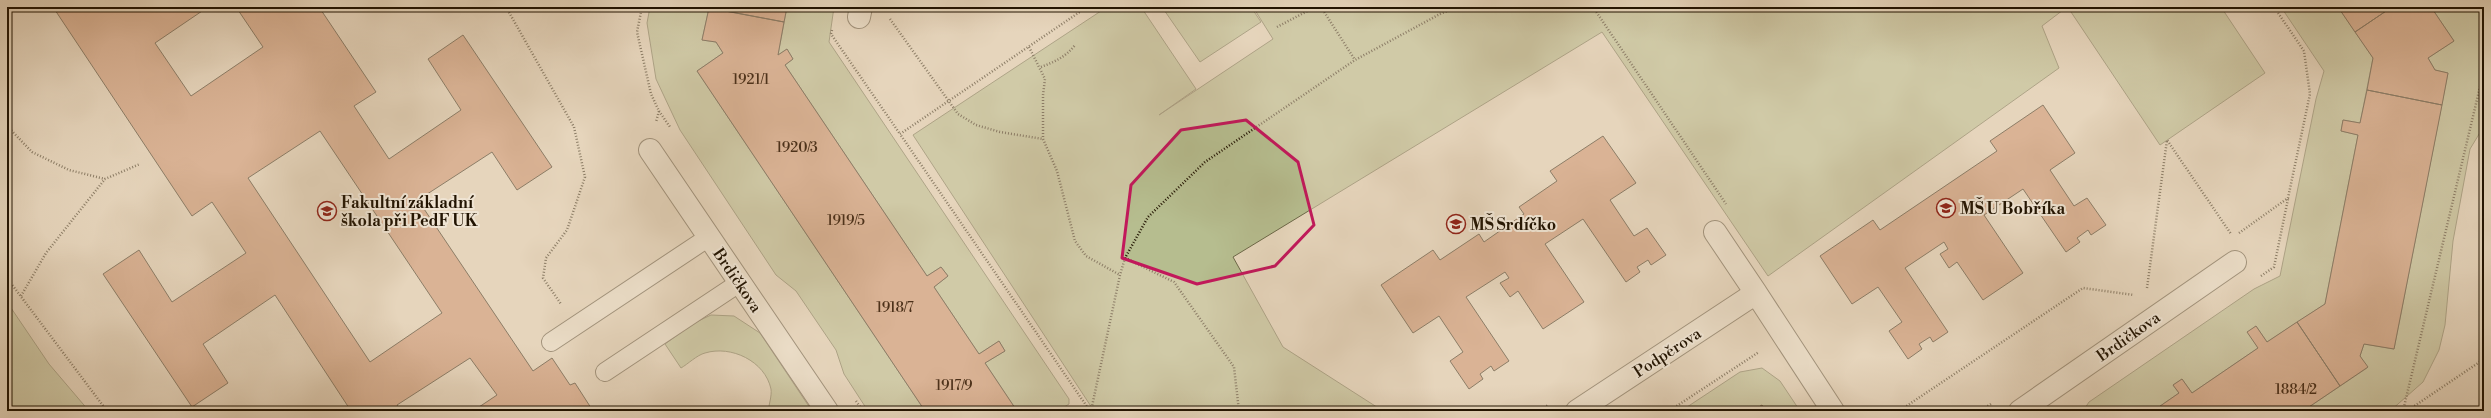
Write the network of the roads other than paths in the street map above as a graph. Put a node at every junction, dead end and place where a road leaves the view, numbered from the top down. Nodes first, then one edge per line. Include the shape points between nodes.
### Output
1 (650, 150) road end
2 (1715, 232) dead end
3 (709, 237) junction
4 (2236, 262) dead end
5 (739, 282) junction
6 (1756, 293) junction
7 (550, 342) dead end
8 (605, 372) dead end
9 (827, 411) edge
10 (1577, 411) edge
11 (1833, 411) edge
12 (2020, 411) edge

1 - 3 street, Brdičkova
2 - 6 street
3 - 5 street, Brdičkova
3 - 7 lane
4 - 12 street, Brdičkova
5 - 8 lane
5 - 9 street, Brdičkova
6 - 10 street, Podpěrova
6 - 11 street

